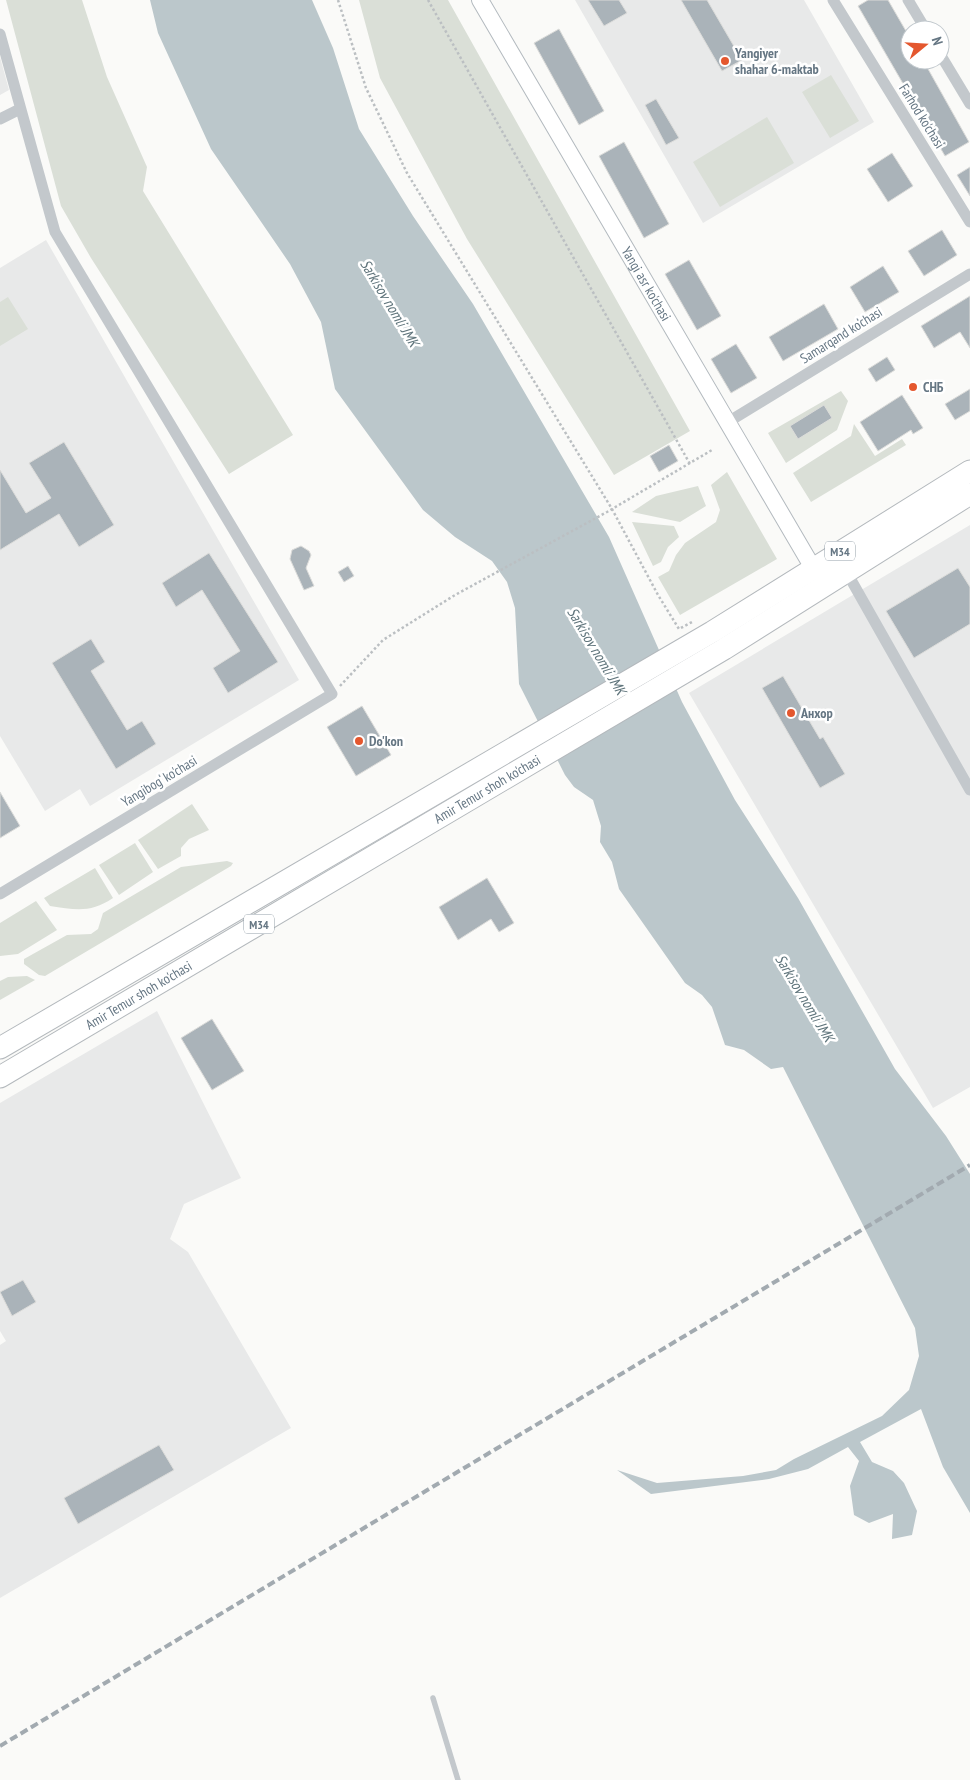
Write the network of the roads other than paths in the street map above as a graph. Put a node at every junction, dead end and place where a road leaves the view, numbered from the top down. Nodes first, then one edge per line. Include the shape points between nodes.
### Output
1 (480, 0) edge
2 (833, 0) edge
3 (908, 0) edge
4 (920, 20) edge
5 (0, 34) edge
6 (950, 70) edge
7 (970, 104) edge
8 (20, 109) junction
9 (0, 119) edge
10 (970, 222) edge
11 (970, 274) edge
12 (728, 422) junction
13 (970, 471) edge
14 (970, 494) edge
15 (813, 568) junction
16 (846, 571) junction
17 (710, 634) junction
18 (970, 790) edge
19 (0, 894) edge
20 (0, 1048) edge
21 (0, 1077) edge
22 (433, 1698) dead end
23 (458, 1780) edge

1 - 12 street, Yangi asr ko'chasi
2 - 10 street, Farhod ko'chasi
3 - 4 street
5 - 8 street
6 - 7 street
8 - 9 street
8 - 19 street, Yangibog‘ ko'chasi via 55,232 332,694
11 - 12 street, Samarqand ko‘chasi
12 - 15 street, Yangi asr ko'chasi
13 - 15 highway, Amir Temur shoh ko'chasi / M34
14 - 16 highway, Amir Temur shoh ko'chasi / M34
15 - 17 highway, Amir Temur shoh ko'chasi / M34
16 - 17 highway, Amir Temur shoh ko'chasi / M34
16 - 18 street
17 - 20 highway, Amir Temur shoh ko'chasi / M34
17 - 21 highway, Amir Temur shoh ko'chasi / M34 via 518,771
22 - 23 lane

